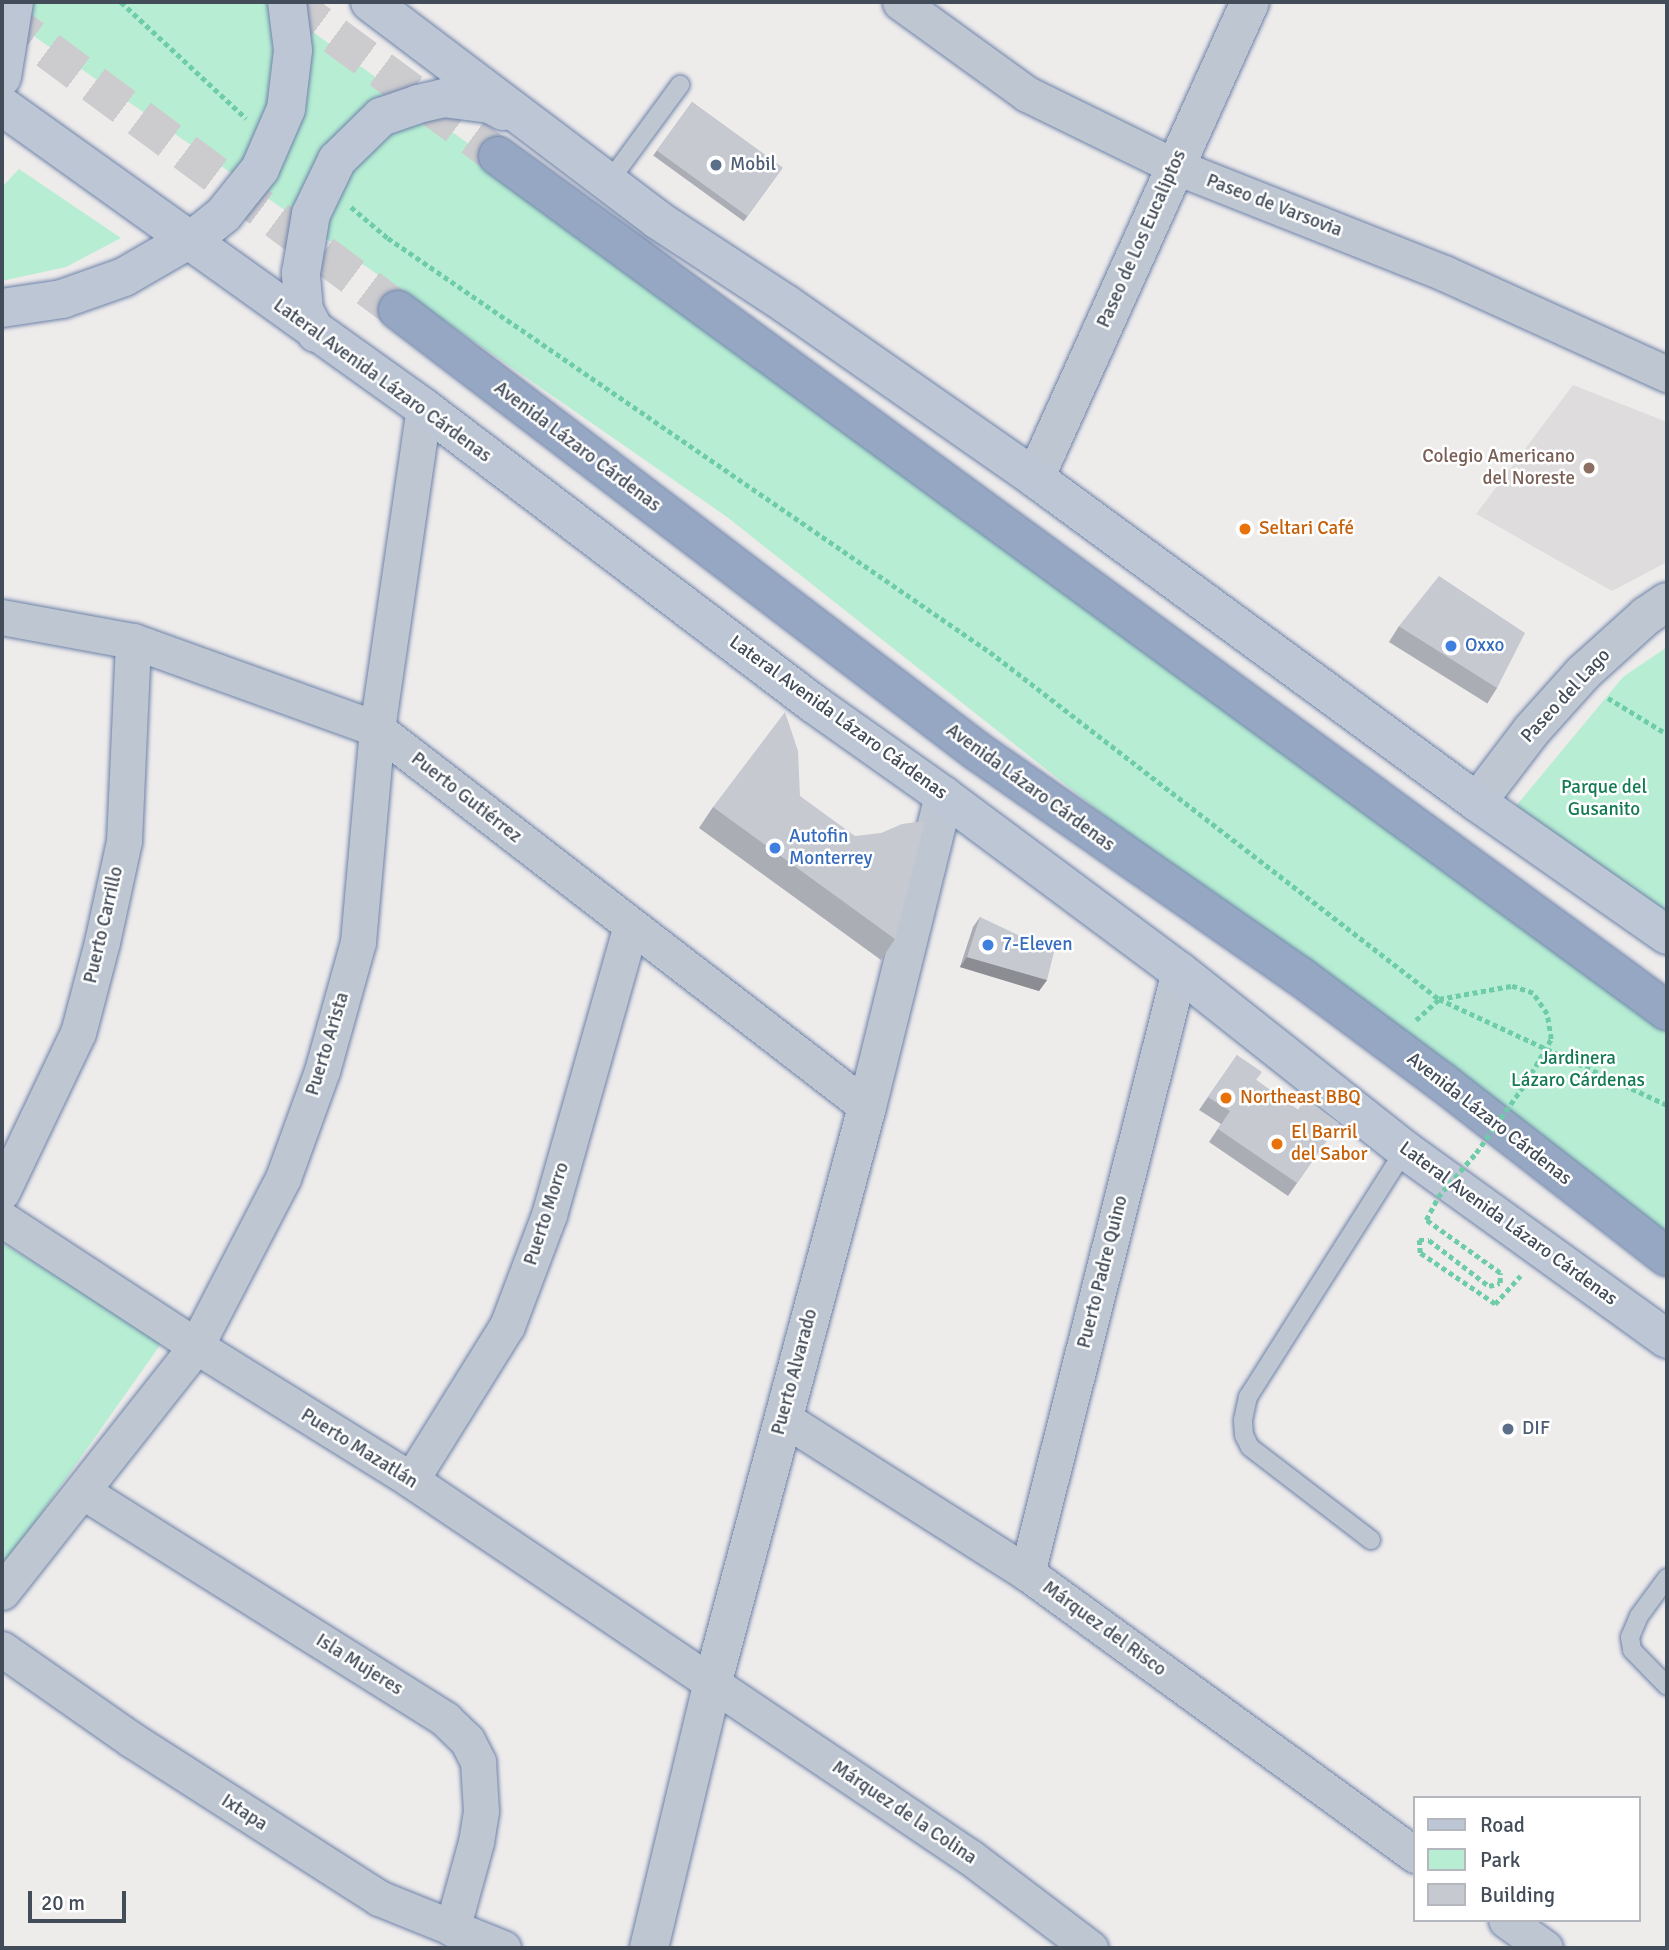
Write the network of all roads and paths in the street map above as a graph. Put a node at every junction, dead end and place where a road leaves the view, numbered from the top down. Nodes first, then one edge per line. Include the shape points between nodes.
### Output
1 (15, 2) edge
2 (121, 2) edge
3 (287, 2) edge
4 (370, 2) edge
5 (900, 2) edge
6 (1250, 2) edge
7 (2, 77) edge
8 (680, 85) dead end
9 (2, 106) edge
10 (530, 125) junction
11 (273, 144) junction
12 (498, 156) tunnel mouth
13 (1174, 166) junction
14 (608, 183) junction
15 (324, 185) junction
16 (188, 240) junction
17 (2, 308) edge
18 (398, 310) tunnel mouth
19 (316, 333) junction
20 (1667, 374) edge
21 (424, 408) junction
22 (1035, 478) junction
23 (1667, 602) edge
24 (2, 617) edge
25 (133, 640) junction
26 (1583, 673) junction
27 (377, 729) junction
28 (1667, 734) edge
29 (944, 796) junction
30 (1477, 802) junction
31 (631, 926) junction
32 (1667, 935) edge
33 (1179, 971) junction
34 (1439, 999) junction
35 (1667, 1011) edge
36 (1413, 1023) dead end
37 (1667, 1105) edge
38 (867, 1107) junction
39 (1405, 1150) junction
40 (2, 1192) edge
41 (2, 1219) edge
42 (1667, 1257) edge
43 (1495, 1304) dead end
44 (1667, 1339) edge
45 (196, 1346) junction
46 (783, 1418) junction
47 (411, 1480) junction
48 (82, 1491) junction
49 (1371, 1540) dead end
50 (1027, 1573) junction
51 (1667, 1579) edge
52 (2, 1592) edge
53 (2, 1649) edge
54 (712, 1685) junction
55 (1667, 1686) edge
56 (1414, 1853) edge
57 (1509, 1922) edge
58 (452, 1928) junction
59 (651, 1947) edge
60 (503, 1948) edge
61 (1090, 1948) edge
62 (1545, 1948) edge

1 - 7 main road
2 - 11 path
3 - 11 main road via 293,50 291,80
4 - 10 main road
5 - 13 street, Paseo de Varsovia via 1027,94
6 - 13 street, Paseo de Los Eucaliptos
8 - 14 lane
9 - 16 main road, Lateral Avenida Lázaro Cárdenas
10 - 14 main road
10 - 15 main road via 490,104 443,98 418,104 381,117 337,160
11 - 16 main road via 243,192 213,223
12 - 35 highway
13 - 20 street, Paseo de Varsovia via 1444,273
13 - 22 street, Paseo de Los Eucaliptos
14 - 22 main road
15 - 19 main road via 311,214 301,273 304,310
15 - 34 path via 388,238 990,652
16 - 17 main road via 124,277 93,289
16 - 19 main road, Lateral Avenida Lázaro Cárdenas
18 - 42 highway, Avenida Lázaro Cárdenas via 977,751 1311,984
19 - 21 main road, Lateral Avenida Lázaro Cárdenas
21 - 27 street, Puerto Arista
21 - 29 main road, Lateral Avenida Lázaro Cárdenas via 814,704
22 - 30 main road
23 - 26 street, Paseo del Lago
24 - 25 street, Puerto Gutiérrez
25 - 27 street, Puerto Gutiérrez
25 - 40 street, Puerto Carrillo via 124,841 102,942 78,1033
26 - 28 path via 1606,697
26 - 30 street, Paseo del Lago
27 - 31 street, Puerto Gutiérrez
27 - 45 street, Puerto Arista via 358,942 322,1072 283,1178
29 - 33 main road, Lateral Avenida Lázaro Cárdenas
29 - 38 street, Puerto Alvarado
30 - 32 main road
31 - 38 street, Puerto Gutiérrez
31 - 47 street, Puerto Morro via 549,1214 507,1326
33 - 39 main road, Lateral Avenida Lázaro Cárdenas
33 - 50 street, Puerto Padre Quino
34 - 36 path
34 - 37 path
34 - 43 path, bridge via 1511,986 1533,993 1546,1014 1551,1039 1527,1081 1426,1220 1500,1273 1500,1283 1489,1286 1429,1240 1419,1240 1420,1253
38 - 46 street, Puerto Alvarado
39 - 44 main road, Lateral Avenida Lázaro Cárdenas
39 - 49 lane via 1248,1397 1243,1420 1250,1447
41 - 45 street, Puerto Mazatlán
45 - 47 street, Puerto Mazatlán
45 - 48 street, Puerto Arista
46 - 50 street, Márquez del Risco
46 - 54 street, Puerto Alvarado
47 - 54 street, Puerto Mazatlán
48 - 52 street, Puerto Arista
48 - 58 street, Isla Mujeres via 445,1719 467,1740 478,1762 481,1811
50 - 56 street, Márquez del Risco
51 - 55 lane via 1639,1616 1630,1637 1632,1650
53 - 58 street, Ixtapa via 316,1859 379,1898
54 - 59 street, Puerto Alvarado
54 - 61 street, Márquez de la Colina via 970,1857
57 - 62 street
58 - 60 street, Ixtapa

